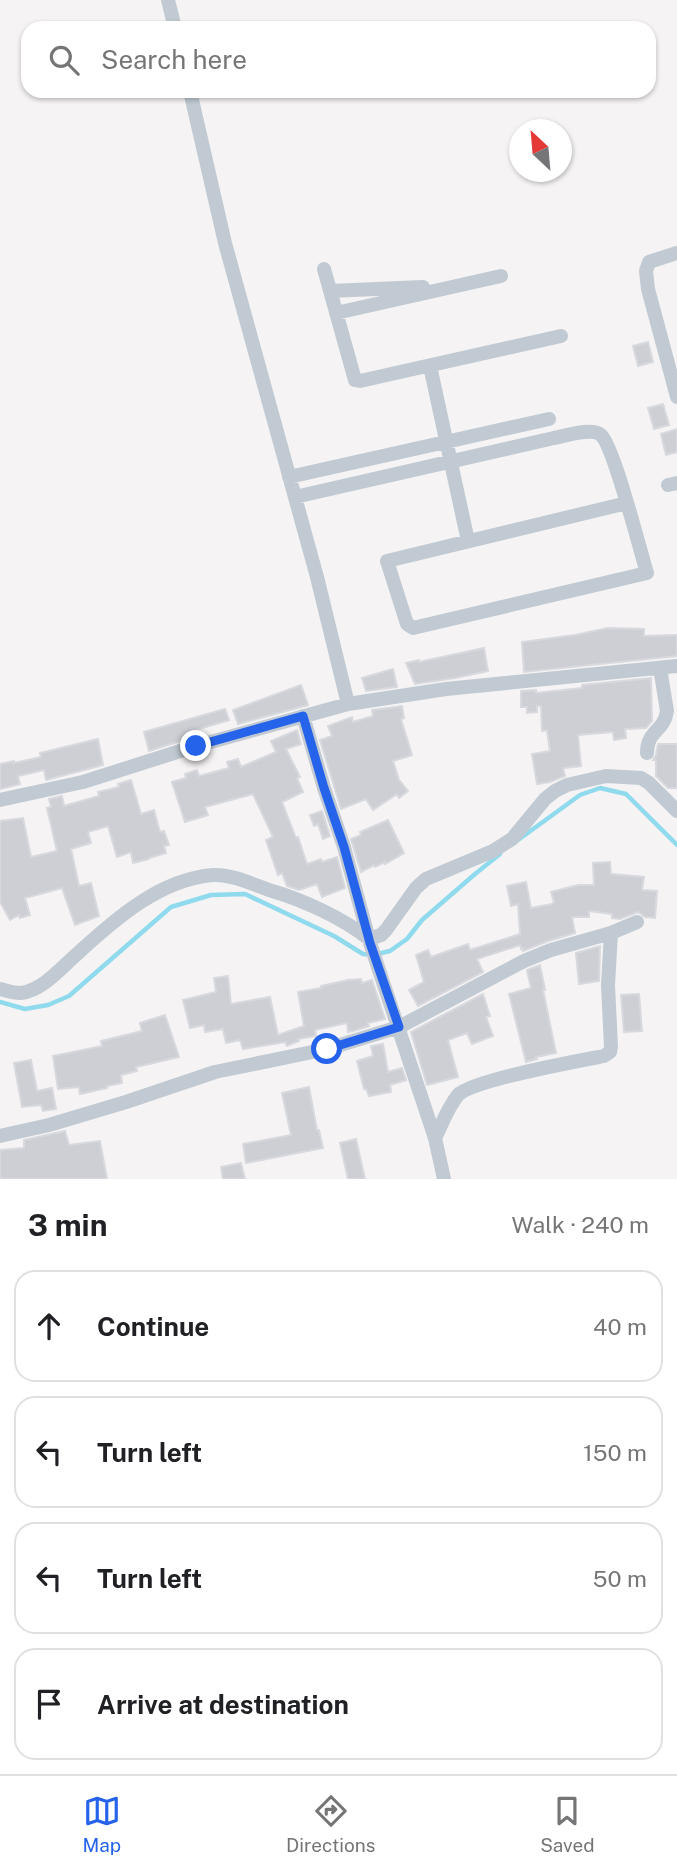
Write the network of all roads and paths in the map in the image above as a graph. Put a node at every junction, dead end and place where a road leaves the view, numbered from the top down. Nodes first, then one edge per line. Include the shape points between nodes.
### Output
1 (168, 0) edge
2 (173, 21) edge
3 (192, 98) edge
4 (677, 253) edge
5 (324, 269) dead end
6 (501, 276) dead end
7 (461, 285) junction
8 (330, 291) junction
9 (336, 313) junction
10 (561, 336) dead end
11 (429, 366) junction
12 (677, 397) edge
13 (549, 419) dead end
14 (446, 442) junction
15 (451, 462) junction
16 (289, 477) junction
17 (295, 497) junction
18 (627, 503) junction
19 (468, 541) junction
20 (677, 666) edge
21 (660, 668) junction
22 (348, 705) junction
23 (303, 716) junction
24 (647, 753) dead end
25 (0, 800) edge
26 (677, 811) edge
27 (637, 922) dead end
28 (611, 933) junction
29 (369, 941) junction
30 (0, 989) edge
31 (399, 1027) junction
32 (0, 1136) edge
33 (435, 1138) junction
34 (444, 1179) edge

1 - 2 street
3 - 16 street via 225,243
4 - 12 street via 649,262 646,271
5 - 8 street
6 - 7 street
7 - 8 street
7 - 9 street
8 - 9 street
9 - 11 street via 355,380
10 - 11 street
11 - 14 street
13 - 14 street
14 - 15 street
14 - 16 street
15 - 17 street
15 - 18 street via 592,431 602,435
15 - 19 street
16 - 17 street
17 - 22 street
18 - 19 street
18 - 19 street via 647,573 413,628 407,624 387,561
20 - 21 street
21 - 22 street via 459,687
21 - 24 street via 666,718 649,738
22 - 23 street
23 - 25 street via 83,782
23 - 29 street
26 - 29 street via 640,778 606,776 567,785 545,799 512,839 426,879 386,930
27 - 28 street
28 - 31 street via 524,961
28 - 33 street via 610,1052 467,1089 453,1103
29 - 30 street via 353,926 290,896 215,875 179,882 132,908 36,987 22,993
29 - 31 street
31 - 32 street via 327,1049 215,1072
31 - 33 street
33 - 34 street

